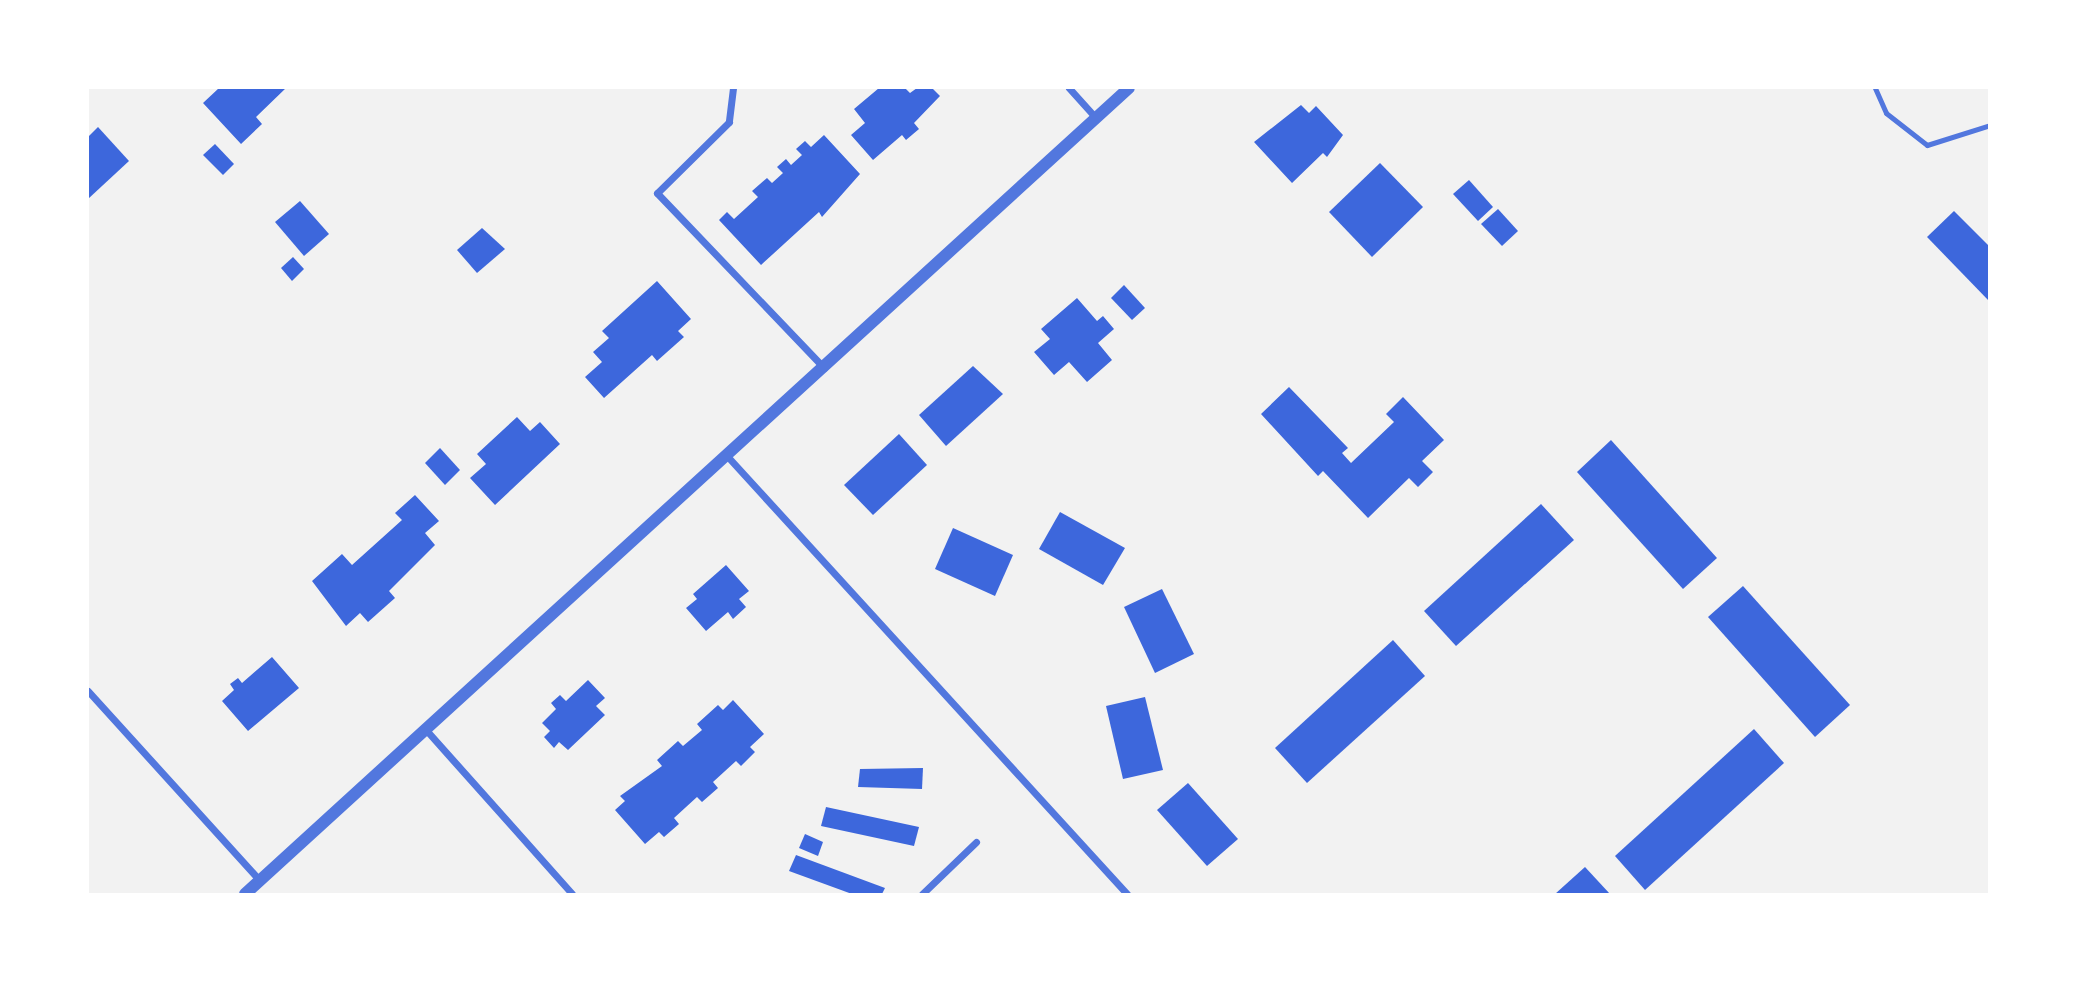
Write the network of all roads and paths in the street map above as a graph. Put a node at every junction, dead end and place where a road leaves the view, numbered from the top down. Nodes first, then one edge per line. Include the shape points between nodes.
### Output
1 (733, 88) edge
2 (1069, 88) edge
3 (1129, 88) edge
4 (1875, 88) edge
5 (1097, 118) junction
6 (1990, 125) edge
7 (824, 368) junction
8 (728, 457) junction
9 (88, 691) edge
10 (427, 731) junction
11 (976, 842) dead end
12 (260, 881) junction
13 (245, 894) edge
14 (572, 894) edge
15 (922, 894) edge
16 (1127, 894) edge

1 - 7 street via 729,122 657,193
2 - 5 street
3 - 5 street
4 - 6 lane via 1886,113 1927,145
5 - 7 street
7 - 8 street
8 - 10 street
8 - 16 street
9 - 12 street
10 - 12 street
10 - 14 street
11 - 15 street
12 - 13 street

